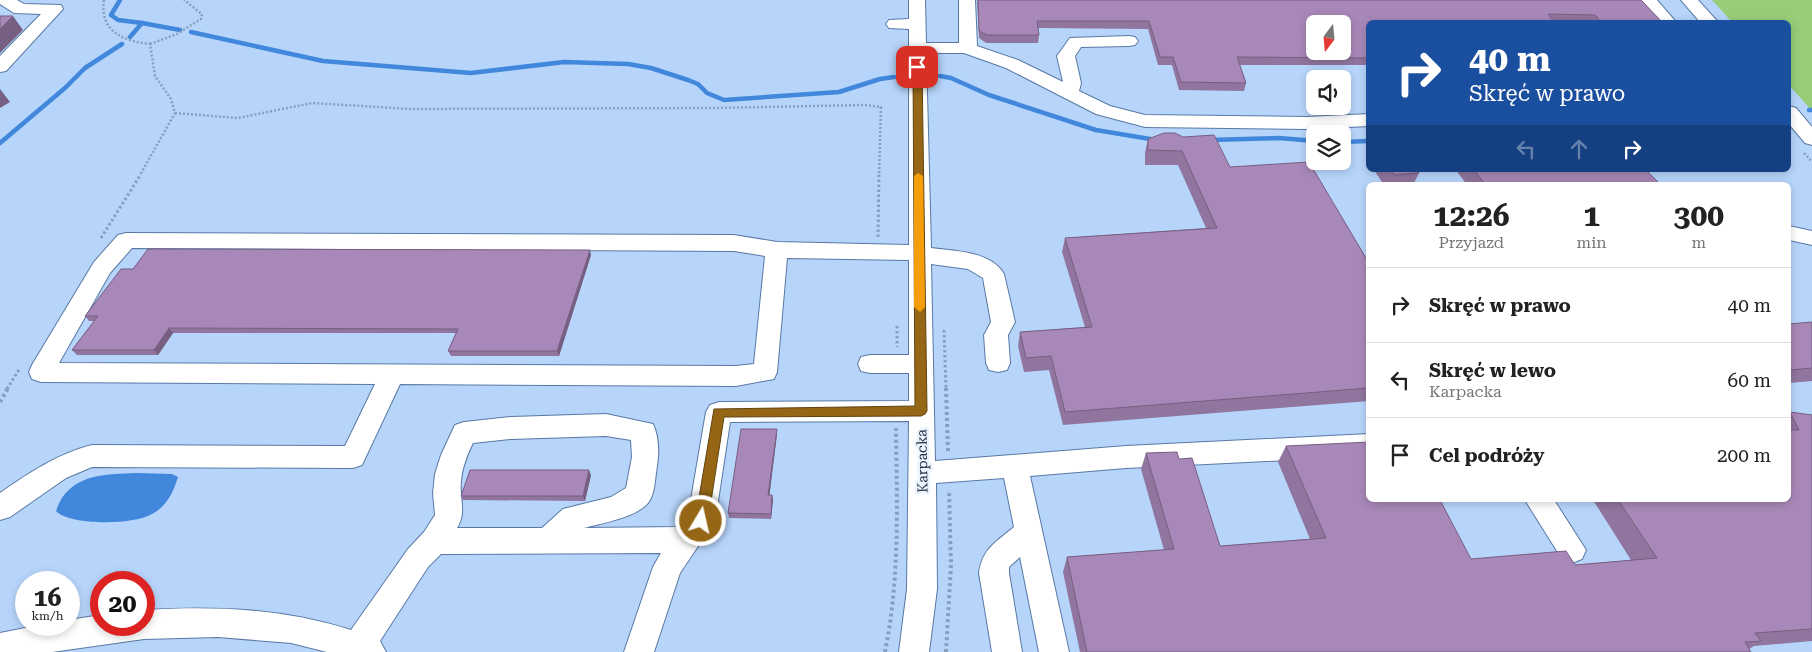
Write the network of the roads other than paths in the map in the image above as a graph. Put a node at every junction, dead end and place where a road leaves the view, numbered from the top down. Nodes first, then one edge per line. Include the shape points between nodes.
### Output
1 (6, 0) edge
2 (917, 0) edge
3 (967, 0) edge
4 (1648, 0) edge
5 (1689, 0) edge
6 (1710, 18) edge
7 (1665, 20) edge
8 (895, 24) dead end
9 (917, 24) junction
10 (1129, 41) dead end
11 (917, 48) junction
12 (968, 48) junction
13 (0, 67) edge
14 (1069, 93) junction
15 (1791, 114) edge
16 (1366, 120) edge
17 (1812, 139) edge
18 (1791, 233) edge
19 (1812, 238) edge
20 (777, 250) junction
21 (919, 254) junction
22 (998, 363) dead end
23 (870, 364) dead end
24 (909, 364) junction
25 (393, 373) junction
26 (909, 411) junction
27 (1366, 445) edge
28 (1015, 467) junction
29 (922, 473) junction
30 (1541, 502) edge
31 (0, 508) edge
32 (1029, 531) junction
33 (548, 540) junction
34 (687, 540) junction
35 (434, 541) junction
36 (1572, 550) dead end
37 (0, 648) edge
38 (349, 648) edge
39 (639, 652) edge
40 (914, 652) edge
41 (1007, 652) edge
42 (1054, 652) edge

1 - 13 street via 20,9 55,9
2 - 9 street, Karpacka
3 - 12 street
4 - 7 street
5 - 6 street
8 - 9 street
9 - 11 street, Karpacka
10 - 14 street via 1076,42 1066,56 1072,83
11 - 12 street
11 - 21 street, Karpacka
12 - 14 street via 1012,64
14 - 16 street via 1103,110 1145,121
15 - 17 street
18 - 19 street
20 - 21 street via 880,250
20 - 25 street via 765,372 736,376
20 - 25 street via 734,243 126,240 102,268 41,372
21 - 22 street via 973,262 993,274 1003,322 996,335
21 - 24 street, Karpacka
23 - 24 street
24 - 26 street, Karpacka
25 - 31 street via 353,457 92,456 67,464
26 - 29 street, Karpacka
26 - 34 street via 719,412 701,521
27 - 28 street via 1126,457
28 - 29 street
28 - 32 street
29 - 40 street, Karpacka via 922,589
30 - 36 street
32 - 41 street via 995,560 994,573
32 - 42 street
33 - 34 street
33 - 35 street
33 - 35 street via 573,518 617,508 638,495 645,457 644,432 606,424 464,433 450,462 445,492 449,518
34 - 39 street via 668,567
35 - 38 street
37 - 38 street via 115,627 184,623 292,629

